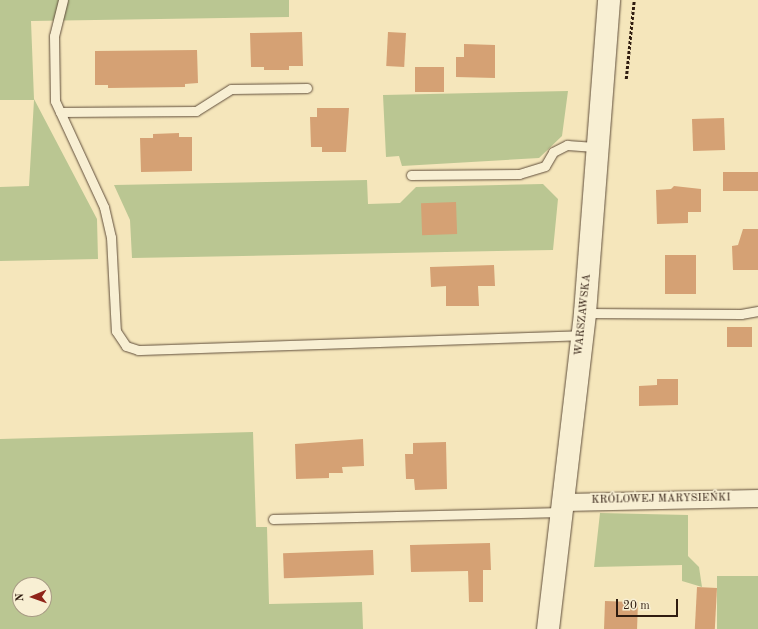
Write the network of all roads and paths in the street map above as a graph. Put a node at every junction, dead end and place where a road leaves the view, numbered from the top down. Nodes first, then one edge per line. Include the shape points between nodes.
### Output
1 (62, 0) edge
2 (609, 0) edge
3 (307, 88) dead end
4 (60, 112) junction
5 (599, 147) junction
6 (411, 175) dead end
7 (758, 312) edge
8 (585, 313) junction
9 (583, 335) junction
10 (758, 498) edge
11 (564, 507) junction
12 (273, 519) dead end
13 (548, 629) edge

1 - 4 lane via 54,36 55,101
2 - 5 main road, WARSZAWSKA
3 - 4 lane via 231,89 196,111
4 - 9 lane via 104,207 111,237 116,331 126,346 138,350
5 - 6 lane via 567,145 553,152 545,166 519,174
5 - 8 main road, WARSZAWSKA
7 - 8 lane
8 - 9 main road, WARSZAWSKA
9 - 11 main road, WARSZAWSKA
10 - 11 street, KRÓLOWEJ MARYSIEŃKI
11 - 12 lane
11 - 13 main road, WARSZAWSKA

